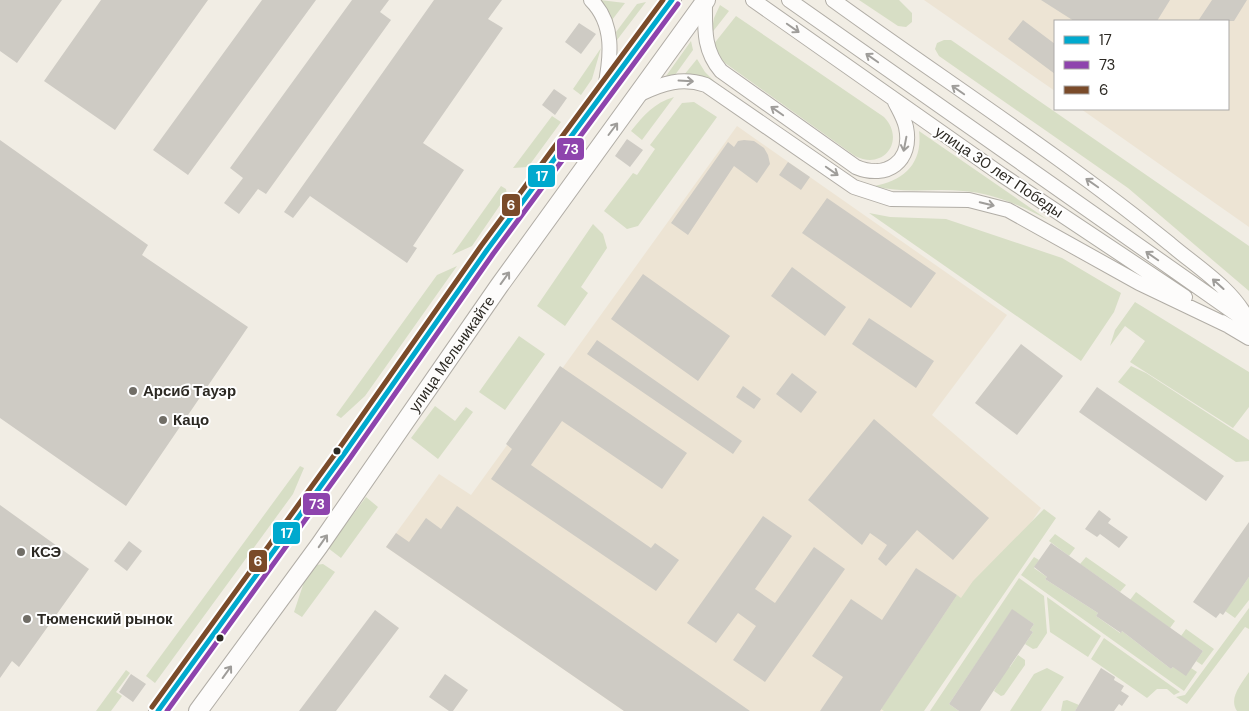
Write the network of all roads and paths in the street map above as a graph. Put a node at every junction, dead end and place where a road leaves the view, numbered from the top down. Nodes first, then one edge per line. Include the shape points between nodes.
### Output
1 (591, 0) edge
2 (672, 0) edge
3 (706, 0) edge
4 (753, 0) edge
5 (789, 0) edge
6 (833, 0) edge
7 (842, 5) edge
8 (605, 88) junction
9 (640, 94) junction
10 (893, 99) junction
11 (1249, 323) edge
12 (1229, 326) junction
13 (1249, 338) edge
14 (158, 711) edge
15 (198, 711) edge

1 - 8 street via 604,16 609,35
2 - 8 main road
3 - 9 main road, улица Мельникайте
10 -> 3 street via 906,127 903,155 888,170 879,173 856,167 721,71 706,46
4 -> 10 street, улица 30 лет Победы
11 -> 5 street, улица 30 лет Победы
6 - 7 street
11 -> 7 street via 1236,301 1116,200
8 - 14 main road
9 -> 12 street via 679,80 706,85 854,187 891,198 969,200 1008,210 1139,283
15 -> 9 main road, улица Мельникайте
10 - 12 street, улица 30 лет Победы
12 - 13 street, улица 30 лет Победы

